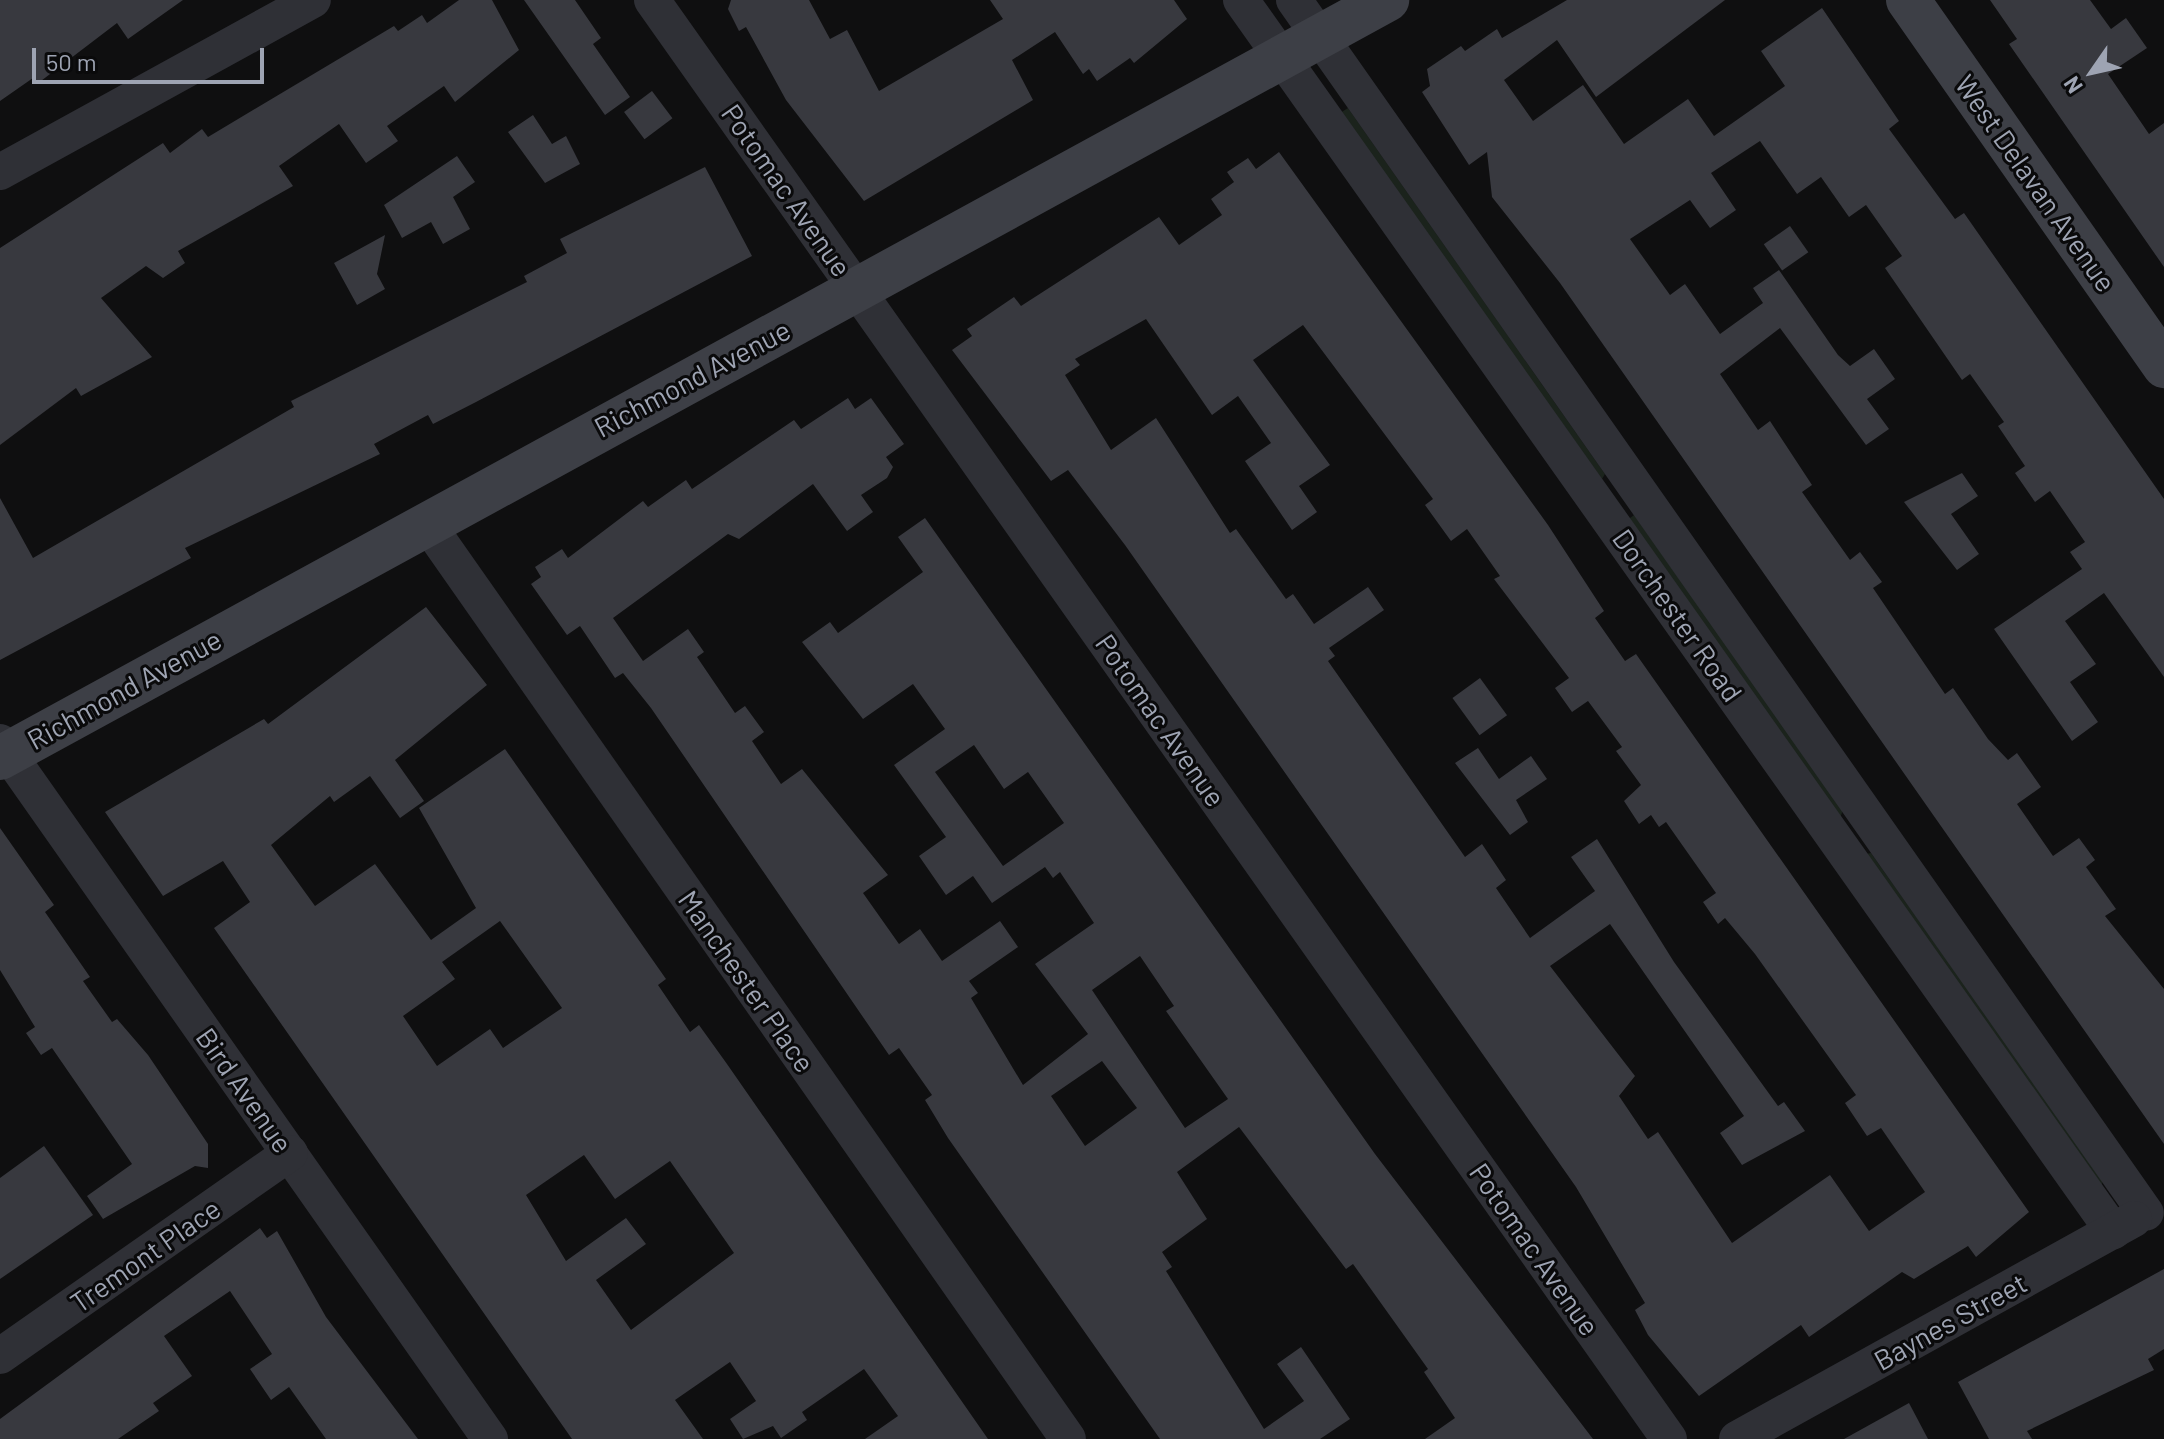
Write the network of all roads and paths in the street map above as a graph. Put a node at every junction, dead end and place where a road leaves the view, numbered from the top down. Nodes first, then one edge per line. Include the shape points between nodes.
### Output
1 (313, 0) edge
2 (652, 0) edge
3 (1241, 0) edge
4 (1294, 0) edge
5 (1387, 0) edge
6 (1908, 0) edge
7 (1320, 36) junction
8 (1282, 57) junction
9 (0, 172) edge
10 (856, 289) junction
11 (2164, 366) edge
12 (1637, 488) junction
13 (1604, 511) junction
14 (426, 522) junction
15 (3, 751) edge
16 (1872, 823) junction
17 (1840, 845) junction
18 (290, 1153) junction
19 (2155, 1208) edge
20 (2113, 1231) junction
21 (0, 1356) edge
22 (490, 1439) edge
23 (1068, 1439) edge
24 (1669, 1439) edge
25 (1737, 1439) edge

1 - 9 street
2 - 10 street, Potomac Avenue
3 - 8 street, Dorchester Road
4 - 7 street, Dorchester Road
5 - 7 street, Richmond Avenue
6 - 11 street, West Delavan Avenue
7 - 8 street, Richmond Avenue
7 - 12 street, Dorchester Road
8 - 10 street, Richmond Avenue
8 - 13 street, Dorchester Road
10 - 14 street, Richmond Avenue
10 - 24 street, Potomac Avenue
12 - 13 street
12 - 16 street, Dorchester Road
13 - 17 street, Dorchester Road
14 - 15 street, Richmond Avenue
14 - 23 street, Manchester Place
15 - 18 street, Bird Avenue
16 - 17 street
16 - 19 street, Dorchester Road
17 - 20 street, Dorchester Road
18 - 21 street, Tremont Place
18 - 22 street, Bird Avenue
19 - 20 street, Baynes Street
20 - 25 street, Baynes Street

